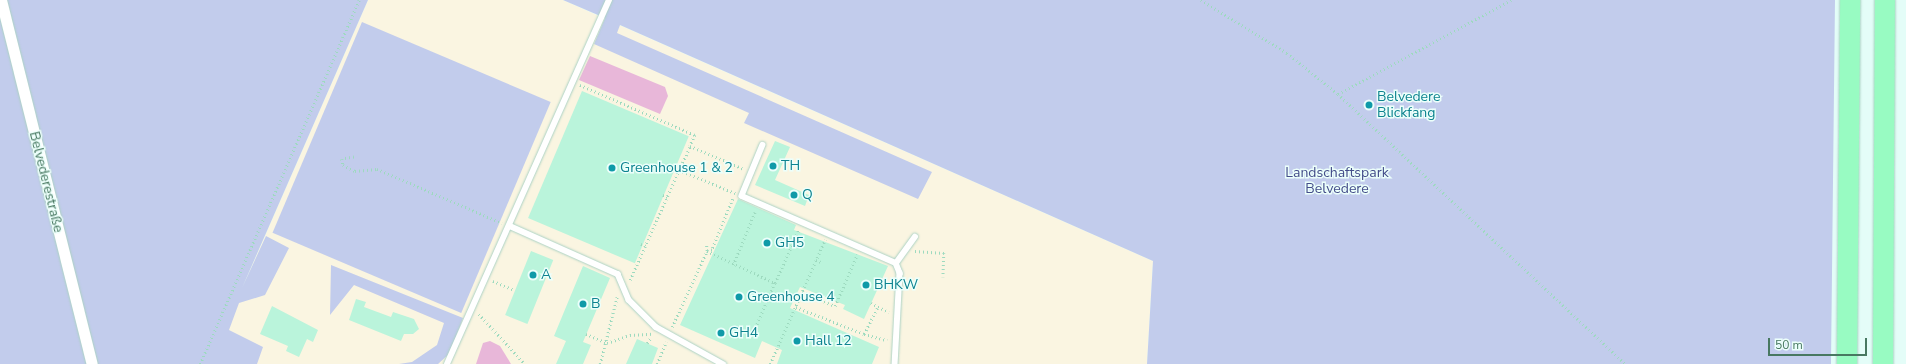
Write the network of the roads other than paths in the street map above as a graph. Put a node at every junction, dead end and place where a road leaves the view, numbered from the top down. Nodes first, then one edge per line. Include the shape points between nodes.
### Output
1 (1, 0) edge
2 (609, 0) edge
3 (1850, 0) edge
4 (1885, 0) edge
5 (763, 145) dead end
6 (510, 226) junction
7 (915, 237) dead end
8 (896, 263) junction
9 (92, 364) edge
10 (447, 364) edge
11 (723, 364) edge
12 (895, 364) edge
13 (1847, 364) edge
14 (1883, 364) edge

1 - 9 street, Belvederestraße
2 - 6 lane
3 - 13 highway
4 - 14 highway
5 - 8 lane via 752,173 739,195
6 - 10 lane
6 - 11 lane via 618,274 628,300 656,327
7 - 8 lane via 909,250
8 - 12 lane via 900,273

